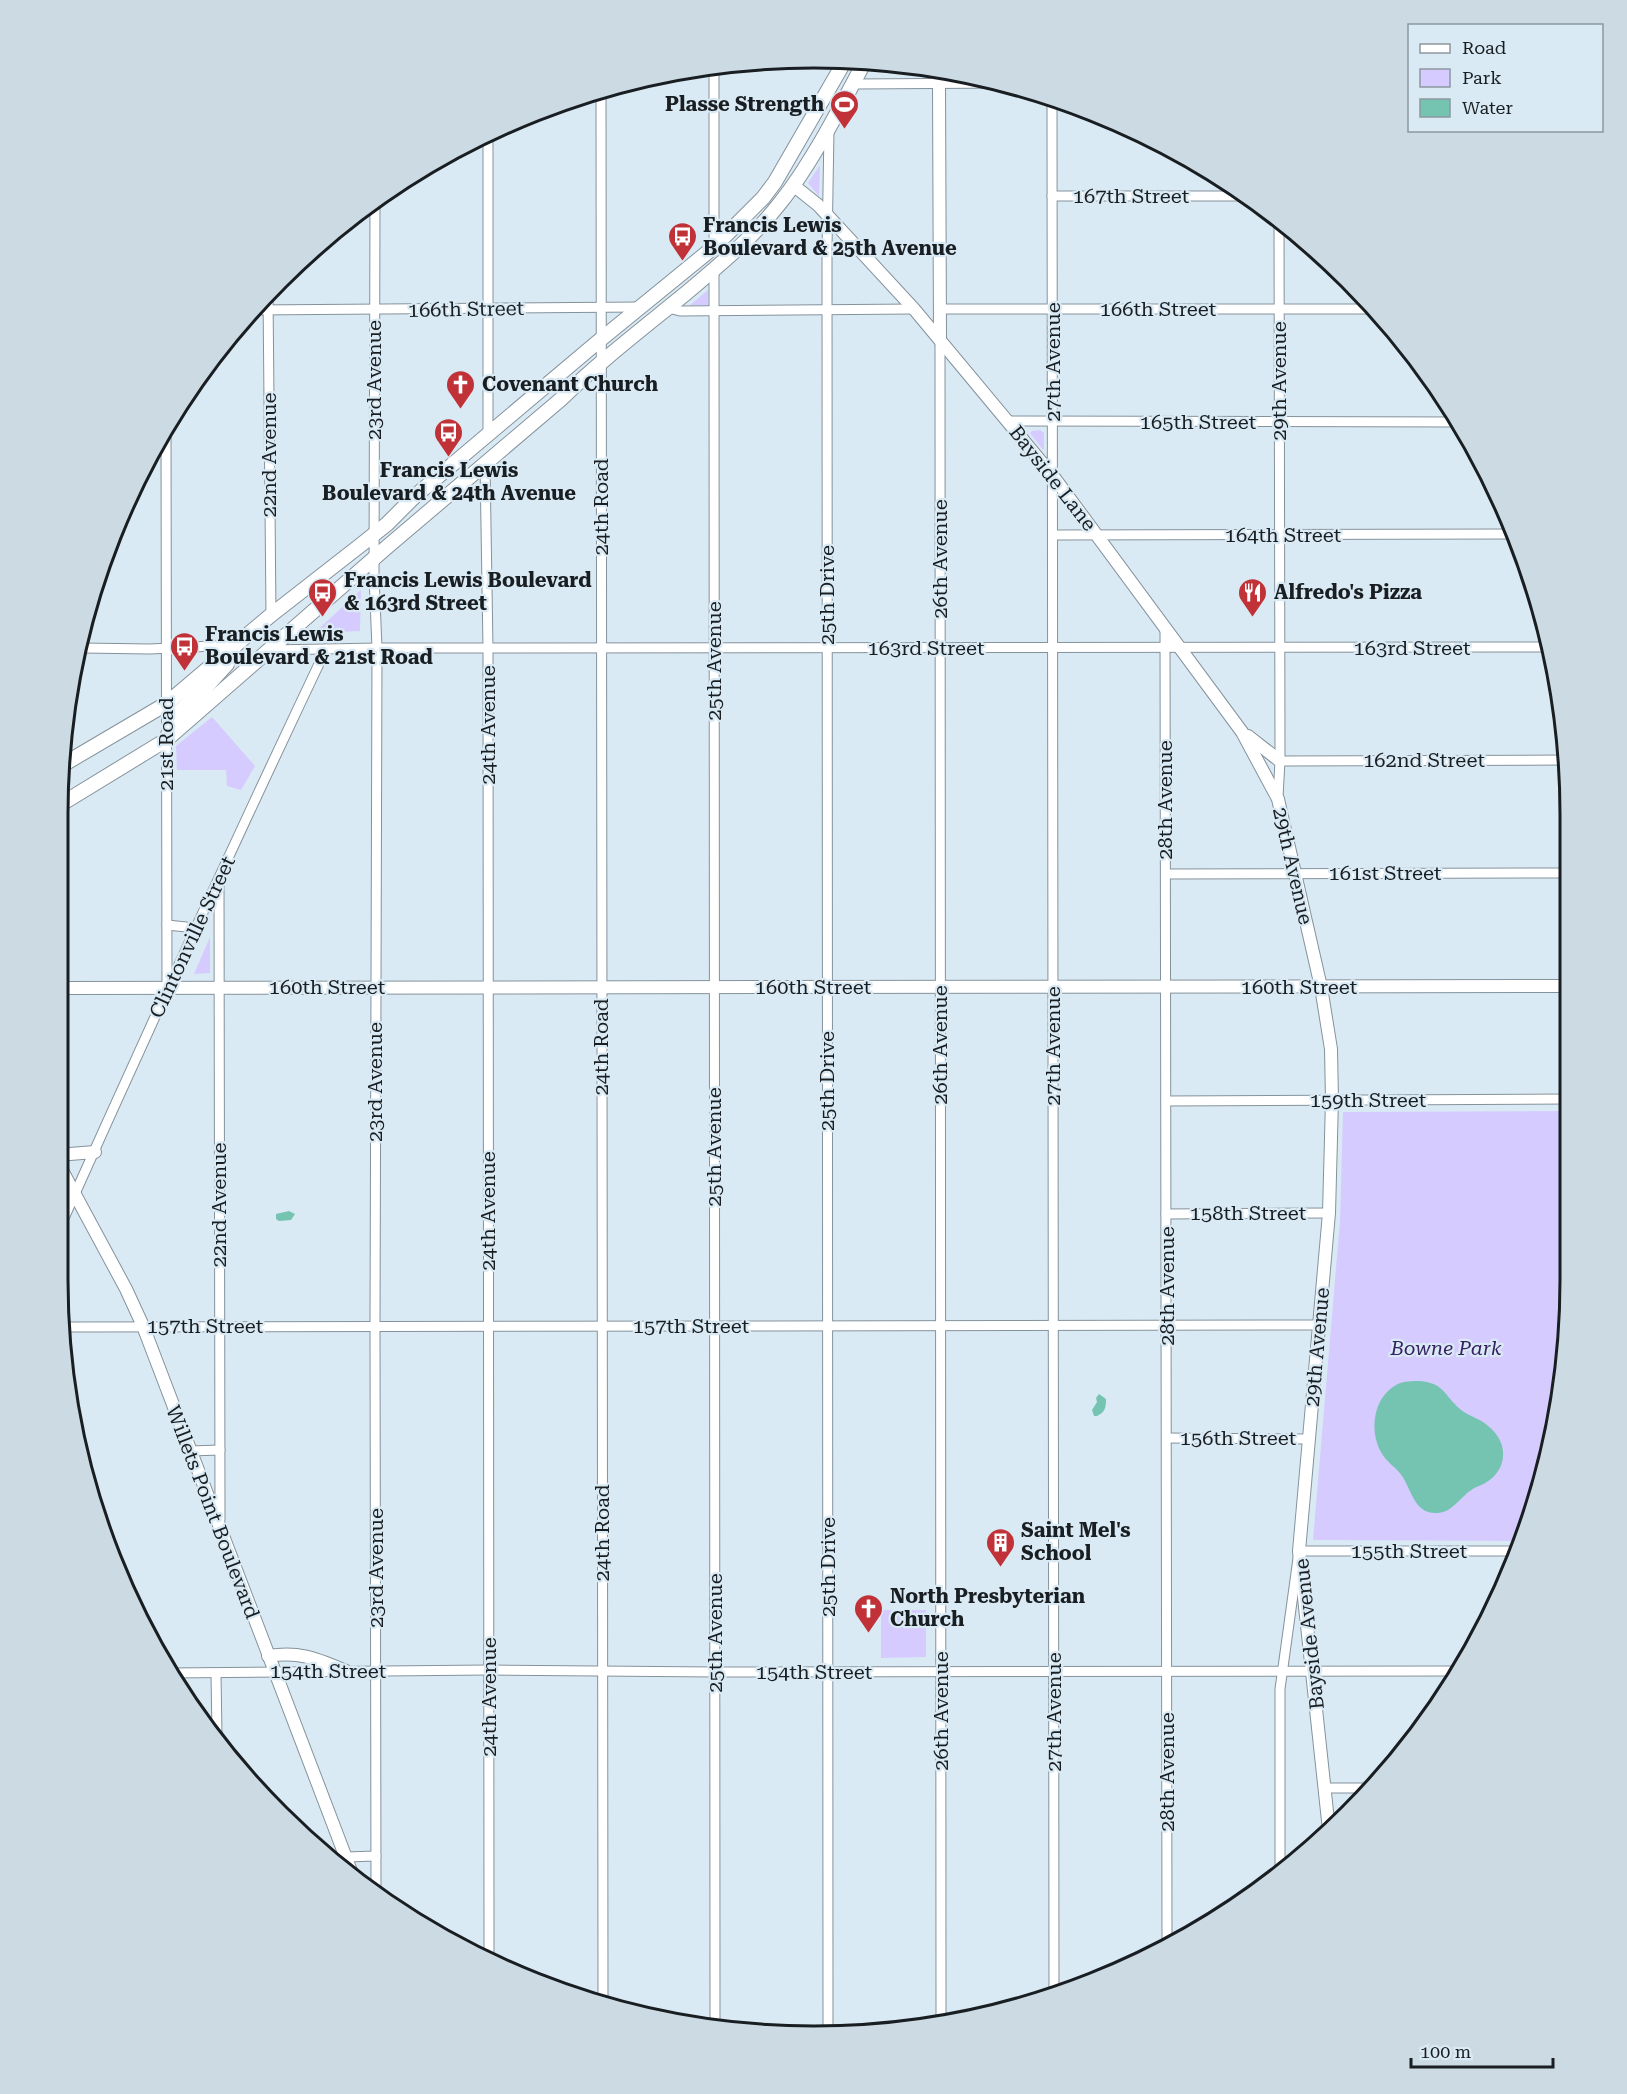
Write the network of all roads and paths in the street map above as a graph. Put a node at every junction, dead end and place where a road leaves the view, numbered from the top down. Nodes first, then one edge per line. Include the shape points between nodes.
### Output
1 (840, 69) edge
2 (861, 69) edge
3 (714, 74) edge
4 (938, 78) edge
5 (939, 83) junction
6 (963, 83) edge
7 (853, 84) junction
8 (601, 99) edge
9 (1052, 107) edge
10 (829, 127) junction
11 (488, 142) edge
12 (793, 185) junction
13 (1053, 196) junction
14 (1232, 196) edge
15 (375, 210) edge
16 (827, 214) junction
17 (1279, 231) edge
18 (714, 247) junction
19 (714, 270) junction
20 (268, 306) edge
21 (601, 307) junction
22 (642, 307) junction
23 (668, 308) junction
24 (488, 309) junction
25 (827, 309) junction
26 (914, 309) junction
27 (939, 309) junction
28 (1053, 309) junction
29 (1279, 309) junction
30 (1362, 309) edge
31 (264, 310) edge
32 (268, 310) junction
33 (375, 310) junction
34 (715, 311) junction
35 (940, 338) junction
36 (600, 340) junction
37 (600, 364) junction
38 (1009, 421) junction
39 (1053, 422) junction
40 (1279, 422) junction
41 (1448, 422) edge
42 (488, 435) junction
43 (166, 442) edge
44 (485, 465) junction
45 (1053, 476) junction
46 (374, 534) junction
47 (1505, 534) edge
48 (1053, 535) junction
49 (1096, 535) junction
50 (1279, 535) junction
51 (374, 559) junction
52 (271, 615) junction
53 (1165, 627) junction
54 (234, 645) junction
55 (1540, 647) edge
56 (87, 648) edge
57 (166, 648) junction
58 (377, 648) junction
59 (488, 648) junction
60 (601, 648) junction
61 (714, 648) junction
62 (827, 648) junction
63 (940, 648) junction
64 (1053, 648) junction
65 (1165, 648) junction
66 (1180, 648) junction
67 (1279, 648) junction
68 (326, 649) junction
69 (270, 650) junction
70 (166, 704) junction
71 (1242, 732) junction
72 (166, 740) junction
73 (70, 758) edge
74 (1557, 760) edge
75 (1280, 761) junction
76 (68, 799) edge
77 (1278, 799) junction
78 (1296, 873) junction
79 (1560, 873) edge
80 (1166, 874) junction
81 (219, 881) junction
82 (167, 925) junction
83 (196, 928) junction
84 (1560, 986) edge
85 (375, 987) junction
86 (488, 987) junction
87 (601, 987) junction
88 (714, 987) junction
89 (827, 987) junction
90 (940, 987) junction
91 (1053, 987) junction
92 (1166, 987) junction
93 (1321, 987) junction
94 (68, 988) edge
95 (167, 988) junction
96 (220, 988) junction
97 (1560, 1099) edge
98 (1332, 1100) junction
99 (1166, 1101) junction
100 (95, 1152) junction
101 (68, 1154) edge
102 (68, 1181) edge
103 (75, 1193) junction
104 (68, 1209) edge
105 (1166, 1214) junction
106 (1329, 1214) junction
107 (1053, 1325) junction
108 (1167, 1325) junction
109 (1319, 1325) junction
110 (143, 1326) junction
111 (219, 1326) junction
112 (375, 1326) junction
113 (489, 1326) junction
114 (602, 1326) junction
115 (715, 1326) junction
116 (828, 1326) junction
117 (941, 1326) junction
118 (69, 1327) edge
119 (1167, 1438) junction
120 (1310, 1439) junction
121 (220, 1450) junction
122 (190, 1451) junction
123 (219, 1529) junction
124 (1299, 1551) junction
125 (1509, 1551) edge
126 (268, 1656) junction
127 (489, 1670) junction
128 (274, 1671) junction
129 (346, 1671) junction
130 (376, 1671) junction
131 (1282, 1671) junction
132 (1313, 1671) junction
133 (1449, 1671) edge
134 (602, 1672) junction
135 (715, 1672) junction
136 (828, 1672) junction
137 (941, 1672) junction
138 (1054, 1672) junction
139 (1167, 1672) junction
140 (179, 1673) edge
141 (216, 1674) junction
142 (217, 1728) edge
143 (1324, 1788) junction
144 (1359, 1788) edge
145 (1328, 1820) edge
146 (376, 1856) junction
147 (346, 1857) junction
148 (1280, 1862) edge
149 (348, 1863) edge
150 (376, 1884) edge
151 (1167, 1937) edge
152 (489, 1952) edge
153 (1054, 1987) edge
154 (603, 1996) edge
155 (941, 2015) edge
156 (715, 2020) edge
157 (828, 2026) edge

1 - 18 main road via 775,182
2 - 7 main road
3 - 18 street
4 - 5 street, 26th Avenue
5 - 6 street
5 - 7 street
5 - 27 street, 26th Avenue
7 - 10 main road
8 - 21 street, 24th Road
9 - 13 street, 27th Avenue
10 - 12 main road
10 - 16 street, 25th Drive
11 - 24 street
12 - 16 street, Bayside Lane
12 - 19 main road via 744,243
13 - 14 street, 167th Street
13 - 28 street, 27th Avenue
15 - 33 street, 23rd Avenue
16 - 25 street, 25th Drive
16 - 26 street, Bayside Lane
17 - 29 street, 29th Avenue
18 - 22 main road
19 - 23 main road
19 - 34 street, 25th Avenue
20 - 32 street, 22nd Avenue
21 - 22 street, 166th Street
21 - 24 street, 166th Street
21 - 36 street, 24th Road
22 - 36 main road
23 - 34 street
23 - 37 main road
24 - 33 street, 166th Street
24 - 42 street
25 - 26 street
25 - 34 street
25 - 62 street, 25th Drive
26 - 35 street, Bayside Lane
27 - 28 street, 166th Street
27 - 35 street, 26th Avenue
28 - 29 street, 166th Street
28 - 39 street, 27th Avenue
29 - 30 street, 166th Street
29 - 40 street, 29th Avenue
31 - 32 street, 166th Street
32 - 33 street, 166th Street
32 - 52 street, 22nd Avenue
33 - 46 street, 23rd Avenue
34 - 61 street, 25th Avenue
35 - 38 street, Bayside Lane
35 - 63 street, 26th Avenue
36 - 37 street, 24th Road
36 - 42 main road
37 - 44 main road
37 - 60 street, 24th Road
38 - 39 street, 165th Street
38 - 45 street, Bayside Lane
39 - 40 street, 165th Street
39 - 45 street, 27th Avenue
40 - 41 street, 165th Street
40 - 50 street, 29th Avenue
42 - 46 main road
43 - 57 street, 21st Road
44 - 51 main road
44 - 59 street, 24th Avenue
45 - 48 street, 27th Avenue
45 - 49 street, Bayside Lane
46 - 51 street, 23rd Avenue
46 - 52 main road
47 - 50 street, 164th Street
48 - 49 street, 164th Street
48 - 64 street, 27th Avenue
49 - 50 street, 164th Street
49 - 53 street, Bayside Lane
50 - 67 street, 29th Avenue
51 - 58 street, 23rd Avenue
51 - 69 main road
52 - 54 main road
53 - 65 street, 28th Avenue
53 - 66 street, Bayside Lane
54 - 57 street
54 - 70 main road
54 - 72 main road via 227,664 174,716
55 - 67 street, 163rd Street
56 - 57 street
57 - 70 street, 21st Road
58 - 59 street, 163rd Street
58 - 68 street, 163rd Street
58 - 85 street, 23rd Avenue
59 - 60 street, 163rd Street
59 - 86 street, 24th Avenue
60 - 61 street, 163rd Street
60 - 87 street, 24th Road
61 - 62 street, 163rd Street
61 - 88 street, 25th Avenue
62 - 63 street, 163rd Street
62 - 89 street, 25th Drive
63 - 64 street, 163rd Street
63 - 90 street, 26th Avenue
64 - 65 street, 163rd Street
64 - 91 street, 27th Avenue
65 - 66 street, 163rd Street
65 - 80 street, 28th Avenue
66 - 67 street, 163rd Street
66 - 71 street, Bayside Lane
67 - 75 street, 29th Avenue
68 - 69 street, 163rd Street
68 - 81 street, Clintonville Street
69 - 72 main road
70 - 72 street, 21st Road
70 - 73 main road
71 - 75 street
71 - 77 street, Bayside Lane
72 - 76 main road
72 - 82 street, 21st Road
74 - 75 street, 162nd Street
75 - 77 street, 29th Avenue
77 - 78 street, 29th Avenue
78 - 79 street, 161st Street
78 - 80 street, 161st Street
78 - 93 street, 29th Avenue
80 - 92 street, 28th Avenue
81 - 83 street, Clintonville Street
81 - 96 street, 22nd Avenue
82 - 83 street
82 - 95 street, 21st Road
83 - 95 street, Clintonville Street
84 - 93 street, 160th Street
85 - 86 street, 160th Street
85 - 96 street, 160th Street
85 - 112 street, 23rd Avenue
86 - 87 street, 160th Street
86 - 113 street, 24th Avenue
87 - 88 street, 160th Street
87 - 114 street, 24th Road
88 - 89 street, 160th Street
88 - 115 street, 25th Avenue
89 - 90 street, 160th Street
89 - 116 street, 25th Drive
90 - 91 street, 160th Street
90 - 117 street, 26th Avenue
91 - 92 street, 160th Street
91 - 107 street, 27th Avenue
92 - 93 street, 160th Street
92 - 99 street, 28th Avenue
93 - 98 street, 29th Avenue via 1331,1049
94 - 95 street, 160th Street
95 - 96 street, 160th Street
95 - 100 street, Clintonville Street
96 - 111 street, 22nd Avenue
97 - 98 street, 159th Street
98 - 99 street, 159th Street
98 - 106 street, 29th Avenue
99 - 105 street, 28th Avenue
100 - 101 street
100 - 103 street, Clintonville Street
102 - 103 street, Willets Point Boulevard
103 - 104 street, Clintonville Street
103 - 110 street, Willets Point Boulevard
105 - 106 street, 158th Street
105 - 108 street, 28th Avenue
106 - 109 street, 29th Avenue
107 - 108 street, 157th Street
107 - 117 street, 157th Street
107 - 138 street, 27th Avenue
108 - 109 street, 157th Street
108 - 119 street, 28th Avenue
109 - 120 street, 29th Avenue
110 - 111 street, 157th Street
110 - 118 street, 157th Street
110 - 122 street, Willets Point Boulevard
111 - 112 street, 157th Street
111 - 121 street, 22nd Avenue
112 - 113 street, 157th Street
112 - 130 street, 23rd Avenue
113 - 114 street, 157th Street
113 - 127 street, 24th Avenue
114 - 115 street, 157th Street
114 - 134 street, 24th Road
115 - 116 street, 157th Street
115 - 135 street, 25th Avenue
116 - 117 street, 157th Street
116 - 136 street, 25th Drive
117 - 137 street, 26th Avenue
119 - 120 street, 156th Street
119 - 139 street, 28th Avenue
120 - 124 street, Bayside Avenue
121 - 122 street
121 - 123 street, 22nd Avenue
122 - 123 street, Willets Point Boulevard
123 - 126 street, Willets Point Boulevard
124 - 125 street, 155th Street
124 - 131 street
124 - 132 street, Bayside Avenue
126 - 128 street, Willets Point Boulevard
126 - 129 street via 310,1656
127 - 130 street, 154th Street
127 - 134 street, 154th Street
127 - 152 street, 24th Avenue
128 - 129 street, 154th Street
128 - 141 street, 154th Street
128 - 147 street, Willets Point Boulevard
129 - 130 street, 154th Street
130 - 146 street, 23rd Avenue
131 - 132 street, 154th Street
131 - 139 street, 154th Street
131 - 148 street
132 - 133 street, 154th Street
132 - 143 street, Bayside Avenue
134 - 135 street, 154th Street
134 - 154 street, 24th Road
135 - 136 street, 154th Street
135 - 156 street, 25th Avenue
136 - 137 street, 154th Street
136 - 157 street, 25th Drive
137 - 138 street, 154th Street
137 - 155 street, 26th Avenue
138 - 139 street, 154th Street
138 - 153 street, 27th Avenue
139 - 151 street, 28th Avenue
140 - 141 street, 154th Street
141 - 142 street
143 - 144 street
143 - 145 street, Bayside Avenue
146 - 147 street
146 - 150 street, 23rd Avenue
147 - 149 street, Willets Point Boulevard

